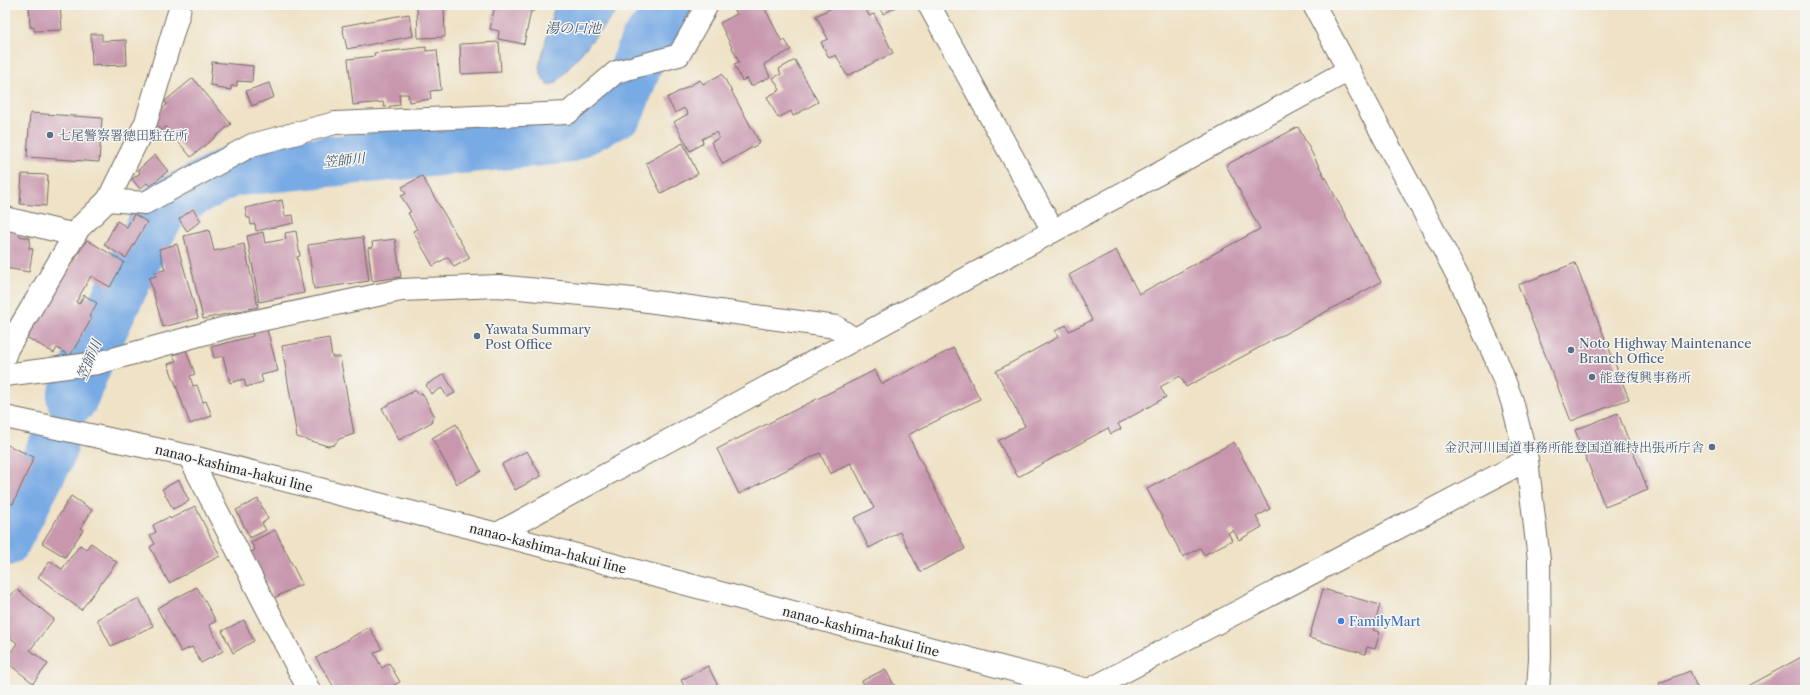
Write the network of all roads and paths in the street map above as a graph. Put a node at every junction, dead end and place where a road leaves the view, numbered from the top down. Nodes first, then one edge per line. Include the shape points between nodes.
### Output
1 (180, 5) edge
2 (707, 5) edge
3 (929, 5) edge
4 (1314, 5) edge
5 (1349, 70) junction
6 (108, 200) junction
7 (5, 218) edge
8 (1053, 231) junction
9 (75, 234) junction
10 (854, 339) junction
11 (5, 355) edge
12 (5, 375) edge
13 (5, 417) edge
14 (189, 456) junction
15 (1527, 460) junction
16 (497, 534) junction
17 (309, 690) edge
18 (1088, 690) edge
19 (1538, 690) edge

1 - 6 street via 146,122
2 - 6 street via 679,55 616,72 568,113 335,123 252,145 145,203
3 - 8 street
4 - 5 street
5 - 8 street
5 - 15 street via 1460,280 1512,401
6 - 9 street
7 - 9 street
8 - 10 street
9 - 11 street
10 - 12 street via 836,327 633,299 498,286 400,290 232,326 98,363
10 - 16 street
13 - 14 street, nanao-kashima-hakui line
14 - 16 street, nanao-kashima-hakui line
14 - 17 street
15 - 18 street
15 - 19 street via 1539,560
16 - 18 street, nanao-kashima-hakui line

